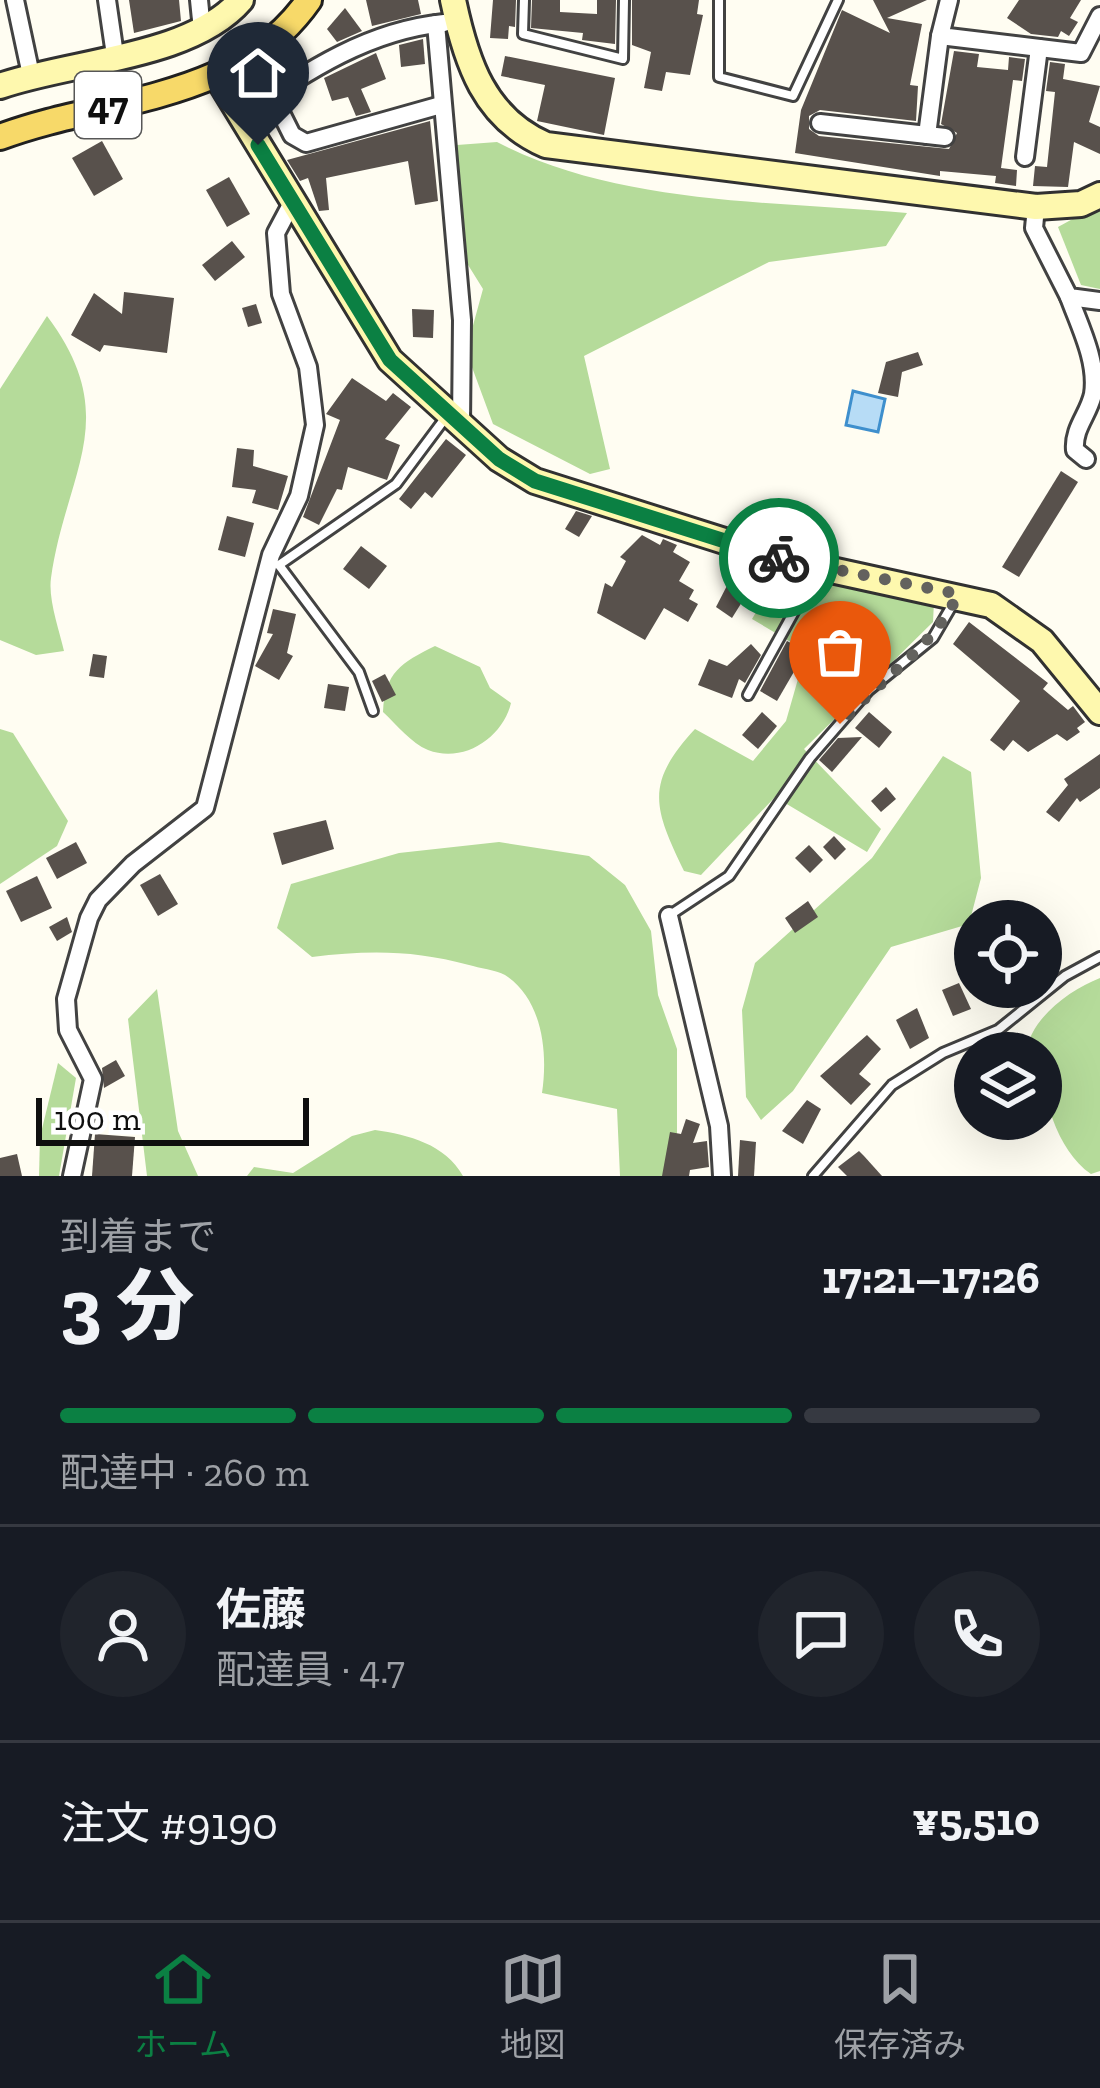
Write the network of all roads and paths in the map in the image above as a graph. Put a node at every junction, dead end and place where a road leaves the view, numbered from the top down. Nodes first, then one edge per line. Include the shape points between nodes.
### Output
1 (15, 0) edge
2 (106, 0) edge
3 (199, 0) edge
4 (241, 0) edge
5 (309, 0) edge
6 (524, 0) edge
7 (624, 0) edge
8 (719, 0) edge
9 (838, 0) edge
10 (949, 0) edge
11 (449, 15) edge
12 (1100, 16) edge
13 (202, 30) junction
14 (940, 36) junction
15 (1039, 48) junction
16 (115, 56) junction
17 (32, 75) junction
18 (218, 78) junction
19 (0, 86) edge
20 (272, 95) junction
21 (441, 105) junction
22 (241, 116) junction
23 (820, 122) dead end
24 (0, 137) edge
25 (1025, 157) dead end
26 (1100, 196) edge
27 (293, 201) junction
28 (1036, 207) junction
29 (1070, 298) junction
30 (1100, 301) edge
31 (455, 420) junction
32 (1086, 459) dead end
33 (275, 560) junction
34 (817, 568) junction
35 (958, 594) junction
36 (748, 695) dead end
37 (373, 711) dead end
38 (1100, 712) edge
39 (669, 916) joint
40 (1100, 957) edge
41 (72, 1176) edge
42 (722, 1176) edge
43 (813, 1176) edge

1 - 17 street
2 - 16 street
3 - 13 street
4 - 13 street
5 - 18 main road, 47 via 274,38
6 - 7 lane via 524,34 623,59
8 - 9 lane via 719,77 793,96
10 - 14 street
11 - 20 street via 364,42
11 - 21 street
11 - 28 street via 485,95 546,145
12 - 15 street via 1081,53
13 - 16 street
14 - 15 street
14 - 23 street via 936,136
15 - 25 street
16 - 17 street
17 - 19 street
18 - 22 street
18 - 24 main road, 47
20 - 21 street via 292,135 306,143
20 - 22 street
21 - 31 street via 462,320
22 - 27 street
26 - 28 street
27 - 31 street via 390,360
27 - 33 street via 276,232 281,294 308,367 315,424
28 - 29 street via 1034,228
29 - 30 street
29 - 32 street via 1094,380 1074,439
31 - 33 lane via 396,484
31 - 34 street via 535,481
33 - 37 lane via 359,672
33 - 41 street via 205,808 133,864 89,918 67,999 68,1030 93,1078
34 - 35 street
34 - 36 lane
35 - 38 street via 992,605 1042,641
35 - 39 lane via 933,638 869,690 810,758 729,876
39 - 42 street via 719,1126
40 - 43 lane via 998,1030 892,1085

